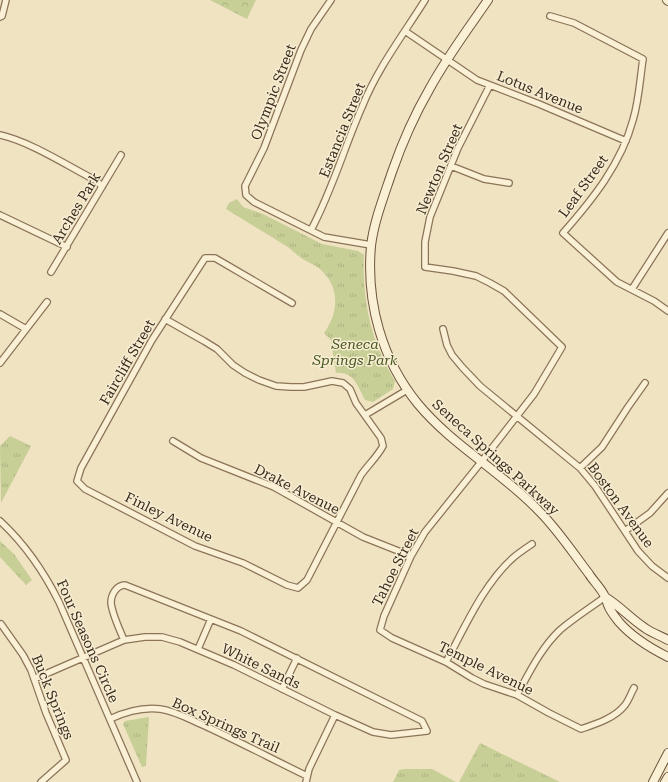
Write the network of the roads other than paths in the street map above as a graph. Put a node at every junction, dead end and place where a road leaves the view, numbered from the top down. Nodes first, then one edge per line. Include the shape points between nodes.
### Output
1 (6, 0) edge
2 (331, 0) edge
3 (425, 0) edge
4 (488, 0) edge
5 (550, 16) dead end
6 (0, 17) edge
7 (405, 31) junction
8 (448, 59) junction
9 (490, 85) junction
10 (0, 135) edge
11 (626, 141) junction
12 (121, 155) dead end
13 (451, 166) junction
14 (509, 183) dead end
15 (102, 187) junction
16 (0, 215) edge
17 (311, 230) junction
18 (668, 233) edge
19 (371, 245) junction
20 (67, 247) junction
21 (51, 272) dead end
22 (632, 289) junction
23 (46, 302) dead end
24 (292, 303) dead end
25 (668, 311) edge
26 (0, 314) edge
27 (166, 319) junction
28 (26, 329) junction
29 (443, 329) dead end
30 (562, 347) joint
31 (0, 363) edge
32 (645, 383) dead end
33 (406, 390) junction
34 (365, 415) junction
35 (517, 416) junction
36 (173, 441) dead end
37 (482, 461) junction
38 (580, 468) junction
39 (77, 481) joint
40 (668, 493) edge
41 (0, 521) edge
42 (337, 523) junction
43 (625, 531) junction
44 (532, 544) dead end
45 (411, 556) junction
46 (668, 578) edge
47 (605, 597) junction
48 (211, 618) junction
49 (1, 624) edge
50 (380, 630) joint
51 (124, 640) junction
52 (668, 640) edge
53 (198, 649) junction
54 (83, 657) junction
55 (668, 657) edge
56 (297, 658) junction
57 (446, 662) junction
58 (34, 680) junction
59 (634, 688) dead end
60 (282, 689) junction
61 (517, 695) junction
62 (335, 715) junction
63 (110, 719) junction
64 (668, 753) edge
65 (668, 777) edge
66 (306, 779) edge
67 (41, 782) edge
68 (137, 782) edge
69 (653, 782) edge
70 (665, 782) edge

1 - 6 street
2 - 17 street, Olympic Street via 311,29 301,50 264,148 245,186 246,196 254,202
3 - 7 street, Estancia Street
4 - 8 street, Seneca Springs Parkway
5 - 11 street, Leaf Street via 574,23 643,59 638,99
7 - 8 street, Lotus Avenue
7 - 17 street, Estancia Street via 362,107
8 - 9 street, Lotus Avenue via 478,80
8 - 19 street, Seneca Springs Parkway via 430,87 397,159 382,201
9 - 11 street, Lotus Avenue
9 - 13 street, Newton Street
10 - 15 street via 39,151 98,182
11 - 22 street, Leaf Street via 603,184 563,233 610,276
12 - 15 street, Arches Park
13 - 14 street via 484,179
13 - 30 street, Newton Street via 430,217 425,242 425,266 476,276 504,291
15 - 20 street, Arches Park
16 - 20 street
17 - 19 street via 332,238
18 - 22 street
19 - 33 street, Seneca Springs Parkway via 370,279 379,333 388,357
20 - 21 street, Arches Park
22 - 25 street
23 - 28 street
24 - 27 street, Faircliff Street via 215,258 204,258
26 - 28 street
27 - 34 street via 217,349 239,369 258,380 276,386 291,387 332,381 343,384 350,389
27 - 39 street, Faircliff Street via 126,385 81,468
28 - 31 street
29 - 35 street, Boston Avenue via 452,355 462,367 480,386
30 - 35 street, Tahoe Street via 534,394
32 - 38 street via 602,447
33 - 34 street
33 - 37 street, Seneca Springs Parkway via 430,418
34 - 42 street via 381,438 383,446 361,475
35 - 37 street, Tahoe Street
35 - 38 street, Boston Avenue
36 - 42 street, Drake Avenue via 201,458 274,488
37 - 45 street, Tahoe Street via 425,532
37 - 47 street, Seneca Springs Parkway via 515,488 553,525
38 - 43 street, Boston Avenue
39 - 42 street, Finley Avenue via 85,488 195,546 243,563 298,588 307,580
40 - 43 street via 650,514
41 - 54 street, Four Seasons Circle via 26,549 49,582
42 - 45 street, Drake Avenue via 363,537
43 - 46 street, Boston Avenue via 652,566
44 - 57 street via 514,557 490,586
45 - 50 street, Tahoe Street
47 - 52 street, Seneca Springs Parkway via 646,629
47 - 55 street, Seneca Springs Parkway via 610,610 630,633
47 - 61 street via 559,631 537,658
48 - 51 street via 130,586 121,585 116,588 111,604
48 - 53 street
48 - 56 street
49 - 58 street, Buck Springs via 24,655
50 - 57 street, Temple Avenue
51 - 53 street, White Sands via 162,637
51 - 54 street, White Sands
53 - 60 street, White Sands
54 - 58 street, White Sands
54 - 63 street, Four Seasons Circle
56 - 60 street
56 - 62 street, White Sands via 422,721 427,731 398,735 382,734
57 - 61 street, Temple Avenue via 484,684
58 - 67 street, Buck Springs via 66,760
59 - 61 street, Temple Avenue via 617,712 581,729
60 - 62 street, White Sands
62 - 66 street
63 - 66 street, Box Springs Trail via 120,714 148,709 174,713 213,730
63 - 68 street, Four Seasons Circle
64 - 69 street
65 - 70 street

